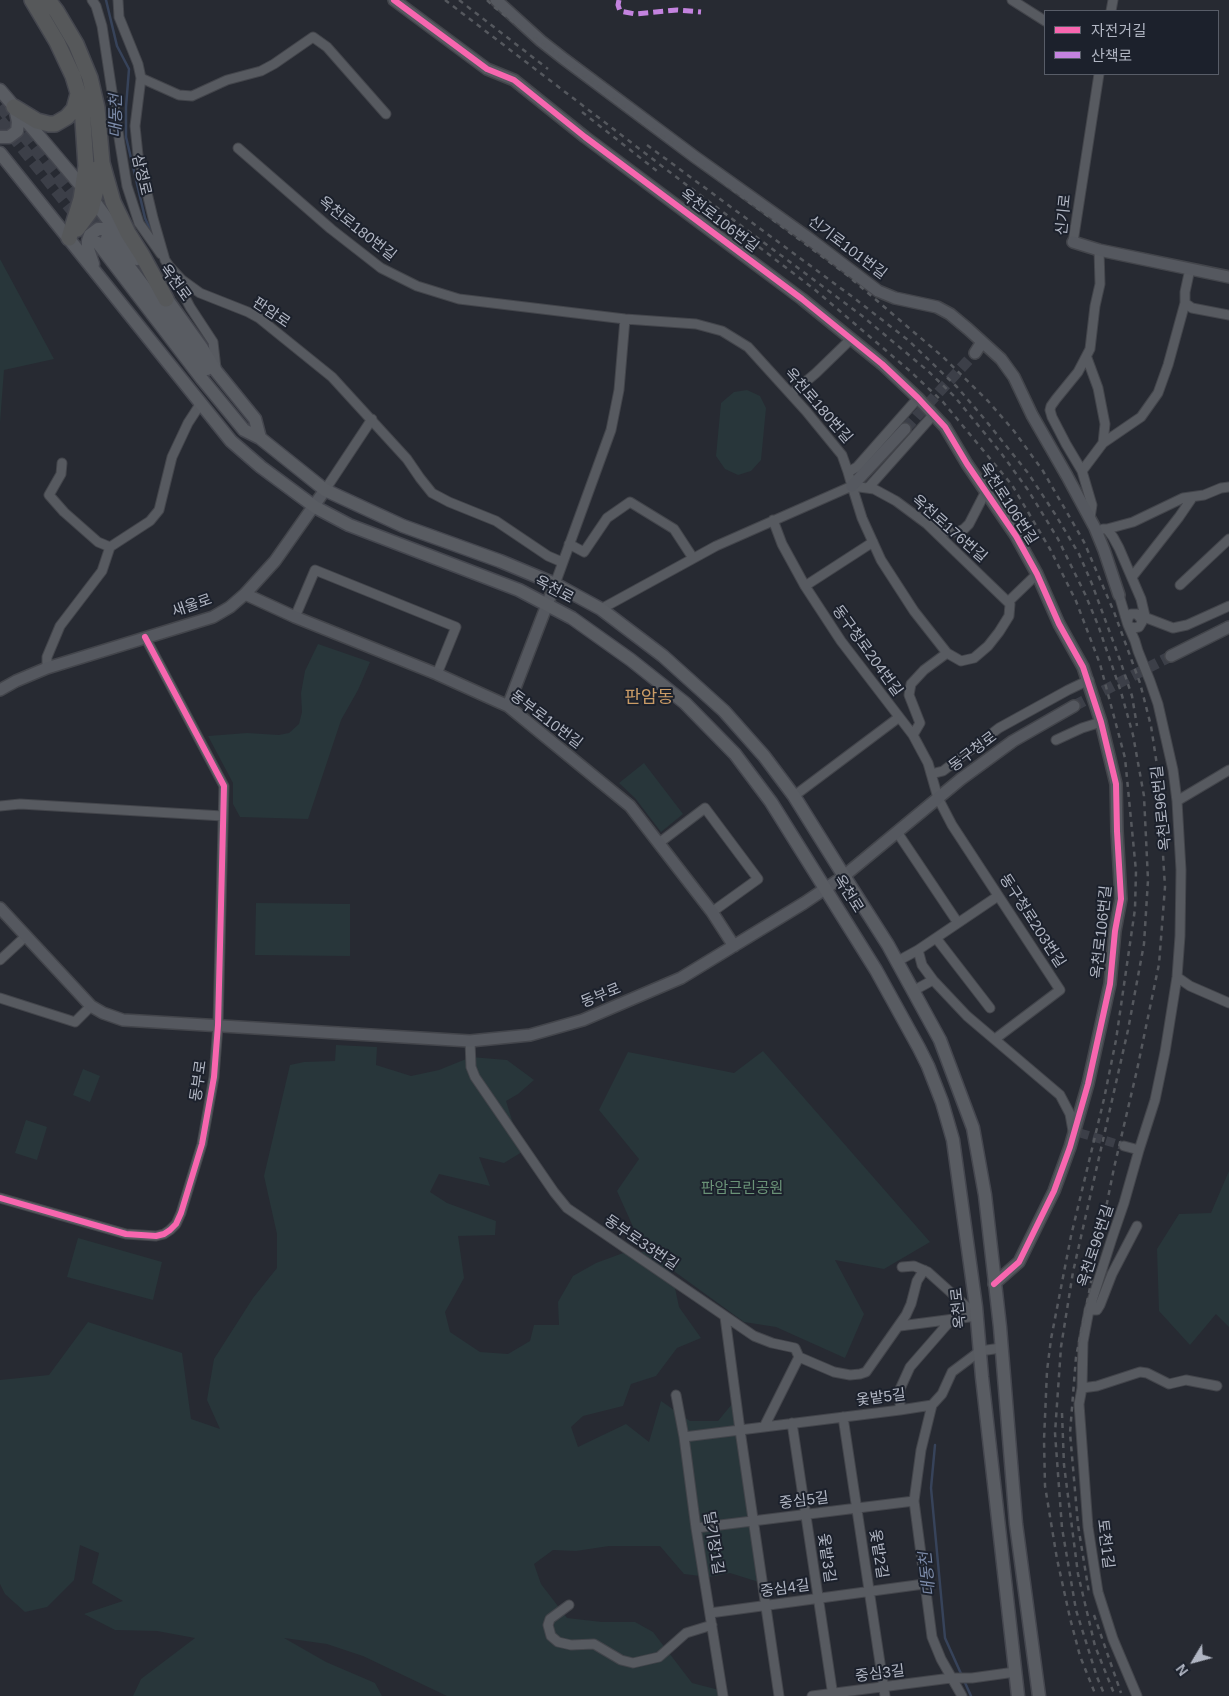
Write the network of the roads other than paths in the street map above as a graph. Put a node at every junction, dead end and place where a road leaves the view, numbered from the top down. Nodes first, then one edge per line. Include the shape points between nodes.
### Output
1 (32, 0) edge
2 (48, 0) edge
3 (92, 0) edge
4 (118, 0) edge
5 (394, 0) edge
6 (496, 0) edge
7 (1012, 0) edge
8 (1044, 20) edge
9 (1098, 75) edge
10 (141, 78) junction
11 (0, 90) edge
12 (78, 92) junction
13 (14, 107) junction
14 (386, 114) dead end
15 (99, 126) junction
16 (0, 136) edge
17 (238, 148) dead end
18 (0, 153) edge
19 (83, 189) junction
20 (94, 201) junction
21 (107, 237) junction
22 (69, 238) junction
23 (1073, 242) joint
24 (1100, 250) junction
25 (167, 263) junction
26 (1190, 269) junction
27 (95, 272) junction
28 (1229, 277) edge
29 (166, 299) junction
30 (1184, 303) junction
31 (1229, 315) edge
32 (625, 319) junction
33 (851, 339) junction
34 (982, 342) junction
35 (975, 353) tunnel mouth
36 (1087, 358) junction
37 (216, 371) junction
38 (791, 394) junction
39 (918, 398) junction
40 (201, 403) junction
41 (934, 414) junction
42 (372, 419) junction
43 (906, 429) tunnel mouth
44 (260, 438) junction
45 (1103, 443) junction
46 (62, 463) dead end
47 (1082, 471) junction
48 (848, 472) junction
49 (852, 486) junction
50 (1229, 487) edge
51 (868, 488) junction
52 (325, 490) junction
53 (986, 492) junction
54 (1192, 498) junction
55 (315, 507) junction
56 (773, 520) junction
57 (927, 524) junction
58 (1097, 525) junction
59 (1229, 539) edge
60 (872, 542) junction
61 (569, 544) junction
62 (110, 547) junction
63 (693, 558) junction
64 (562, 562) junction
65 (1037, 574) junction
66 (1132, 577) junction
67 (555, 584) junction
68 (805, 586) junction
69 (1180, 586) dead end
70 (245, 594) junction
71 (1119, 595) junction
72 (1008, 602) junction
73 (547, 604) junction
74 (1229, 606) edge
75 (601, 609) junction
76 (295, 617) junction
77 (1139, 619) junction
78 (1128, 623) junction
79 (1229, 627) edge
80 (145, 637) junction
81 (1135, 641) junction
82 (947, 653) junction
83 (1171, 656) tunnel mouth
84 (47, 668) junction
85 (437, 674) junction
86 (1089, 680) junction
87 (0, 690) edge
88 (508, 706) junction
89 (1074, 706) tunnel mouth
90 (898, 718) junction
91 (1101, 722) junction
92 (913, 735) junction
93 (1056, 740) dead end
94 (1229, 770) edge
95 (931, 774) junction
96 (794, 796) junction
97 (938, 798) junction
98 (1177, 801) junction
99 (0, 806) edge
100 (223, 816) junction
101 (898, 832) junction
102 (659, 843) junction
103 (844, 876) junction
104 (826, 889) junction
105 (998, 896) junction
106 (0, 908) edge
107 (712, 912) junction
108 (958, 923) junction
109 (26, 936) junction
110 (936, 938) junction
111 (734, 946) junction
112 (918, 950) junction
113 (0, 960) edge
114 (896, 962) junction
115 (1177, 977) junction
116 (933, 980) junction
117 (913, 991) junction
118 (0, 998) edge
119 (1229, 1003) edge
120 (92, 1006) junction
121 (990, 1008) dead end
122 (218, 1025) junction
123 (995, 1038) junction
124 (470, 1041) junction
125 (1076, 1132) junction
126 (1124, 1146) tunnel mouth
127 (1139, 1150) junction
128 (0, 1198) edge
129 (1137, 1226) dead end
130 (902, 1268) dead end
131 (924, 1270) junction
132 (994, 1284) junction
133 (1089, 1310) junction
134 (977, 1316) junction
135 (725, 1317) junction
136 (951, 1320) junction
137 (900, 1326) junction
138 (1001, 1348) junction
139 (980, 1351) junction
140 (799, 1357) junction
141 (1217, 1386) dead end
142 (1082, 1388) junction
143 (676, 1395) dead end
144 (932, 1405) junction
145 (900, 1410) junction
146 (843, 1417) junction
147 (792, 1423) junction
148 (764, 1427) junction
149 (740, 1430) junction
150 (684, 1437) junction
151 (914, 1501) junction
152 (857, 1508) junction
153 (806, 1514) junction
154 (753, 1521) junction
155 (696, 1528) junction
156 (924, 1584) junction
157 (870, 1591) junction
158 (818, 1598) junction
159 (569, 1605) dead end
160 (766, 1606) junction
161 (710, 1613) junction
162 (712, 1625) junction
163 (1015, 1672) junction
164 (951, 1678) junction
165 (885, 1691) edge
166 (833, 1695) edge
167 (723, 1696) edge
168 (779, 1696) edge
169 (812, 1696) edge
170 (962, 1696) edge
171 (1018, 1696) edge
172 (1039, 1696) edge
173 (1137, 1696) edge

1 - 12 highway via 57,42
2 - 15 highway via 84,60
3 - 25 street, 삼정로 via 102,26 128,186 140,223
4 - 10 street, 판암로 via 119,17
5 - 33 street, 옥천로106번길 via 487,69 514,80
6 - 34 street, 신기로101번길 via 588,77 878,291 937,307
7 - 8 street
9 - 23 street, 신기로
10 - 14 street via 178,95 192,96 227,80 261,71 313,37 328,47
10 - 25 street, 판암로 via 135,126 138,155
11 - 13 main road, 옥천로
12 - 13 highway via 74,110 55,124 37,121
12 - 19 highway via 85,133
13 - 16 main road via 17,130 9,137
13 - 19 main road, 옥천로
15 - 20 highway
15 - 29 highway via 102,163 112,202
17 - 32 street, 옥천로180번길 via 381,268 417,286 459,299
18 - 22 main road, 옥천로
19 - 20 main road, 옥천로
19 - 22 highway
20 - 21 main road, 옥천로
20 - 22 highway via 91,210
21 - 27 main road via 98,229 90,235 88,249
21 - 29 main road, 옥천로
21 - 44 main road
22 - 27 main road, 옥천로
23 - 24 street, 신기로
24 - 26 street, 신기로
24 - 36 street via 1100,284
25 - 37 street, 삼정로 via 213,342
25 - 42 street, 판암로 via 200,293 259,318 332,377
26 - 28 street, 신기로
26 - 30 street
27 - 40 main road, 옥천로
29 - 37 main road, 옥천로
30 - 31 street via 1192,308
30 - 45 street via 1158,393 1140,418
32 - 38 street, 옥천로180번길 via 696,324 722,331 748,347
32 - 61 street via 619,390 611,430
33 - 38 street
33 - 39 street, 옥천로106번길
34 - 35 street
34 - 58 street, 신기로101번길 via 1010,370 1032,415
36 - 45 street via 1098,388 1105,424
36 - 47 street via 1050,410
37 - 44 main road, 옥천로 via 255,419
38 - 48 street, 옥천로180번길 via 842,454
39 - 41 street, 옥천로106번길
39 - 48 street via 857,467
40 - 55 main road, 옥천로 via 231,441
40 - 62 street via 172,457 159,510 150,521
41 - 51 street
41 - 53 street, 옥천로106번길
42 - 52 street
42 - 64 street, 판암로 via 432,493 496,521
43 - 49 street
44 - 52 main road, 옥천로
45 - 47 street
46 - 62 street via 61,474 49,495 98,542
47 - 58 street
48 - 49 street, 옥천로180번길
49 - 51 street, 옥천로176번길
49 - 56 street
49 - 60 street, 옥천로180번길
50 - 54 street
51 - 57 street, 옥천로176번길 via 896,501
52 - 55 street, 새울로
52 - 67 main road, 옥천로 via 403,526
53 - 57 street via 964,529 948,532 934,523
53 - 65 street, 옥천로106번길
54 - 58 street via 1183,498 1132,522
54 - 66 street
55 - 70 street, 새울로 via 275,561
55 - 73 main road, 옥천로 via 349,525 519,590
56 - 63 street
56 - 68 street, 동구청로204번길
57 - 72 street, 옥천로176번길
58 - 66 street via 1113,537
58 - 71 street, 신기로101번길
59 - 69 street
60 - 68 street
60 - 82 street, 옥천로180번길 via 905,596
61 - 63 street via 584,552 607,518 630,502 674,529
61 - 64 street
62 - 84 street via 102,572 60,626 47,657
63 - 75 street
64 - 67 street
65 - 72 street
65 - 86 street, 옥천로106번길
66 - 77 street via 1141,599
67 - 73 street
67 - 75 main road, 옥천로
68 - 90 street, 동구청로204번길
70 - 76 street, 동부로10번길
70 - 80 street, 새울로 via 230,608 213,617
71 - 77 street
71 - 78 street, 옥천로96번길
72 - 82 street via 1009,616 988,646 974,658 961,661
73 - 88 street
73 - 104 main road, 옥천로 via 631,660 685,703 735,754 771,802
74 - 77 street via 1174,628
75 - 96 main road, 옥천로 via 663,656 724,711
76 - 85 street, 동부로10번길
76 - 85 street via 315,570 456,627
77 - 78 street via 1129,616
77 - 81 street
78 - 81 street, 옥천로96번길
79 - 83 street
80 - 84 street, 새울로
80 - 100 street, 동부로 via 224,786
81 - 98 street, 옥천로96번길 via 1160,711
82 - 92 street via 911,684 909,695 920,723
84 - 87 street, 새울로
85 - 88 street, 동부로10번길
86 - 91 street, 옥천로106번길
86 - 95 street via 999,728 943,771
88 - 102 street, 동부로10번길 via 630,806
89 - 97 street, 동구청로 via 1013,741
90 - 92 street, 동구청로204번길
90 - 96 street
91 - 93 street
91 - 125 street, 옥천로106번길 via 1116,784 1121,899 1107,1002
92 - 95 street, 동구청로204번길
94 - 98 street
95 - 97 street, 동구청로204번길
96 - 103 main road, 옥천로
97 - 101 street, 동구청로
97 - 105 street, 동구청로203번길
98 - 115 street, 옥천로96번길 via 1181,894
99 - 100 street via 20,804
100 - 122 street, 동부로
101 - 103 street, 동구청로
101 - 108 street
102 - 107 street, 동부로10번길
102 - 107 street via 705,808 758,879
103 - 104 street, 동부로
103 - 114 main road, 옥천로
104 - 111 street, 동부로
104 - 134 main road, 옥천로 via 919,1048 942,1102 953,1140
105 - 108 street
105 - 123 street, 동구청로203번길 via 1060,990
106 - 109 street, 동부로
107 - 111 street, 동부로10번길
108 - 110 street
109 - 113 street
109 - 120 street, 동부로
110 - 112 street
110 - 121 street
111 - 124 street, 동부로 via 681,978 582,1020 530,1034
112 - 114 street
112 - 116 street via 922,964
114 - 117 main road, 옥천로
115 - 119 street
115 - 127 street, 옥천로96번길 via 1155,1100
116 - 117 street
116 - 123 street via 967,1016
117 - 132 main road, 옥천로 via 940,1040 973,1128 985,1195
118 - 120 street via 75,1022
120 - 122 street, 동부로 via 123,1020
122 - 124 street, 동부로
122 - 128 street, 동부로 via 214,1077 202,1144 181,1213 170,1230 164,1234 126,1234
123 - 125 street via 1060,1095
124 - 135 street, 동부로33번길 via 471,1067 475,1077 567,1208
125 - 132 street, 옥천로106번길 via 1032,1238 1019,1262
126 - 127 street
127 - 133 street, 옥천로96번길
129 - 133 street via 1097,1310
130 - 131 street via 914,1266
131 - 134 street
131 - 137 street
132 - 138 main road, 옥천로
133 - 142 street, 옥천로96번길 via 1083,1342
134 - 136 street
134 - 139 main road, 옥천로
135 - 140 street, 동부로33번길 via 754,1336 795,1348
135 - 149 street
136 - 137 street
136 - 145 street via 910,1367 900,1389
137 - 140 street, 동부로33번길 via 866,1372 860,1374 834,1372
138 - 139 street
138 - 172 main road, 옥천로 via 1016,1524
139 - 144 street via 952,1372 942,1394
139 - 163 main road, 옥천로
140 - 148 street
141 - 142 street via 1186,1380 1168,1384 1140,1372
142 - 173 street, 토천1길 via 1079,1404 1083,1472 1098,1592
143 - 150 street, 달기장1길
144 - 145 street, 옻밭5길
144 - 151 street via 921,1450
145 - 146 street, 옻밭5길
146 - 147 street, 옻밭5길
146 - 152 street, 옻밭2길
147 - 148 street, 옻밭5길
147 - 153 street, 옻밭3길
148 - 149 street, 옻밭5길
149 - 150 street, 옻밭5길
149 - 154 street
150 - 155 street, 달기장1길
151 - 152 street, 중심5길
151 - 156 street
152 - 153 street, 중심5길
152 - 157 street, 옻밭2길
153 - 154 street, 중심5길
153 - 158 street, 옻밭3길
154 - 155 street, 중심5길
154 - 160 street
155 - 161 street, 달기장1길
156 - 157 street, 중심4길
156 - 164 street via 932,1637
157 - 158 street, 중심4길
157 - 165 street, 옻밭2길
158 - 160 street, 중심4길
158 - 166 street, 옻밭3길
159 - 162 street via 550,1619 551,1636 558,1642 594,1644 633,1664 658,1658 686,1633
160 - 161 street, 중심4길
160 - 168 street
161 - 162 street, 달기장1길
162 - 167 street, 달기장1길
163 - 164 street, 중심3길
163 - 171 main road, 옥천로
164 - 165 street, 중심3길
164 - 170 street
165 - 166 street, 중심3길
166 - 169 street, 중심3길

